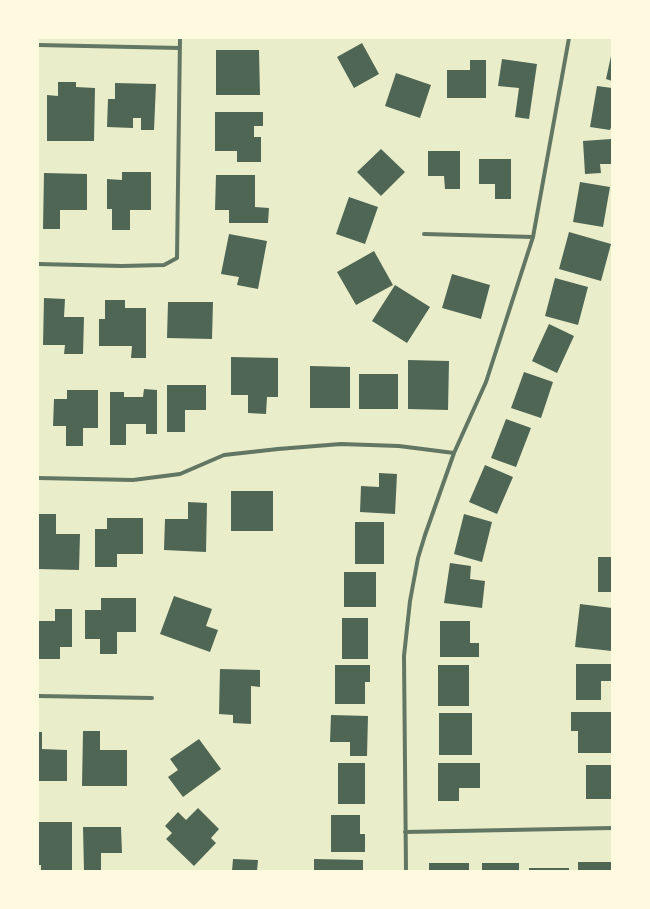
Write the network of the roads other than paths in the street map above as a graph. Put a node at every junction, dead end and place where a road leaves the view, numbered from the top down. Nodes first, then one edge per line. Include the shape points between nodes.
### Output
1 (180, 38) edge
2 (568, 38) edge
3 (38, 45) edge
4 (180, 48) junction
5 (424, 234) dead end
6 (533, 237) junction
7 (38, 264) edge
8 (454, 453) junction
9 (38, 478) edge
10 (38, 696) edge
11 (152, 698) dead end
12 (612, 828) edge
13 (405, 832) junction
14 (406, 871) edge

1 - 4 street
2 - 6 street
3 - 4 street
4 - 7 street via 177,258 164,265
5 - 6 street
6 - 8 street via 486,382
8 - 9 street via 399,446 341,444 224,455 180,474 132,480
8 - 13 street via 418,558 410,601 404,656
10 - 11 street
12 - 13 street
13 - 14 street

